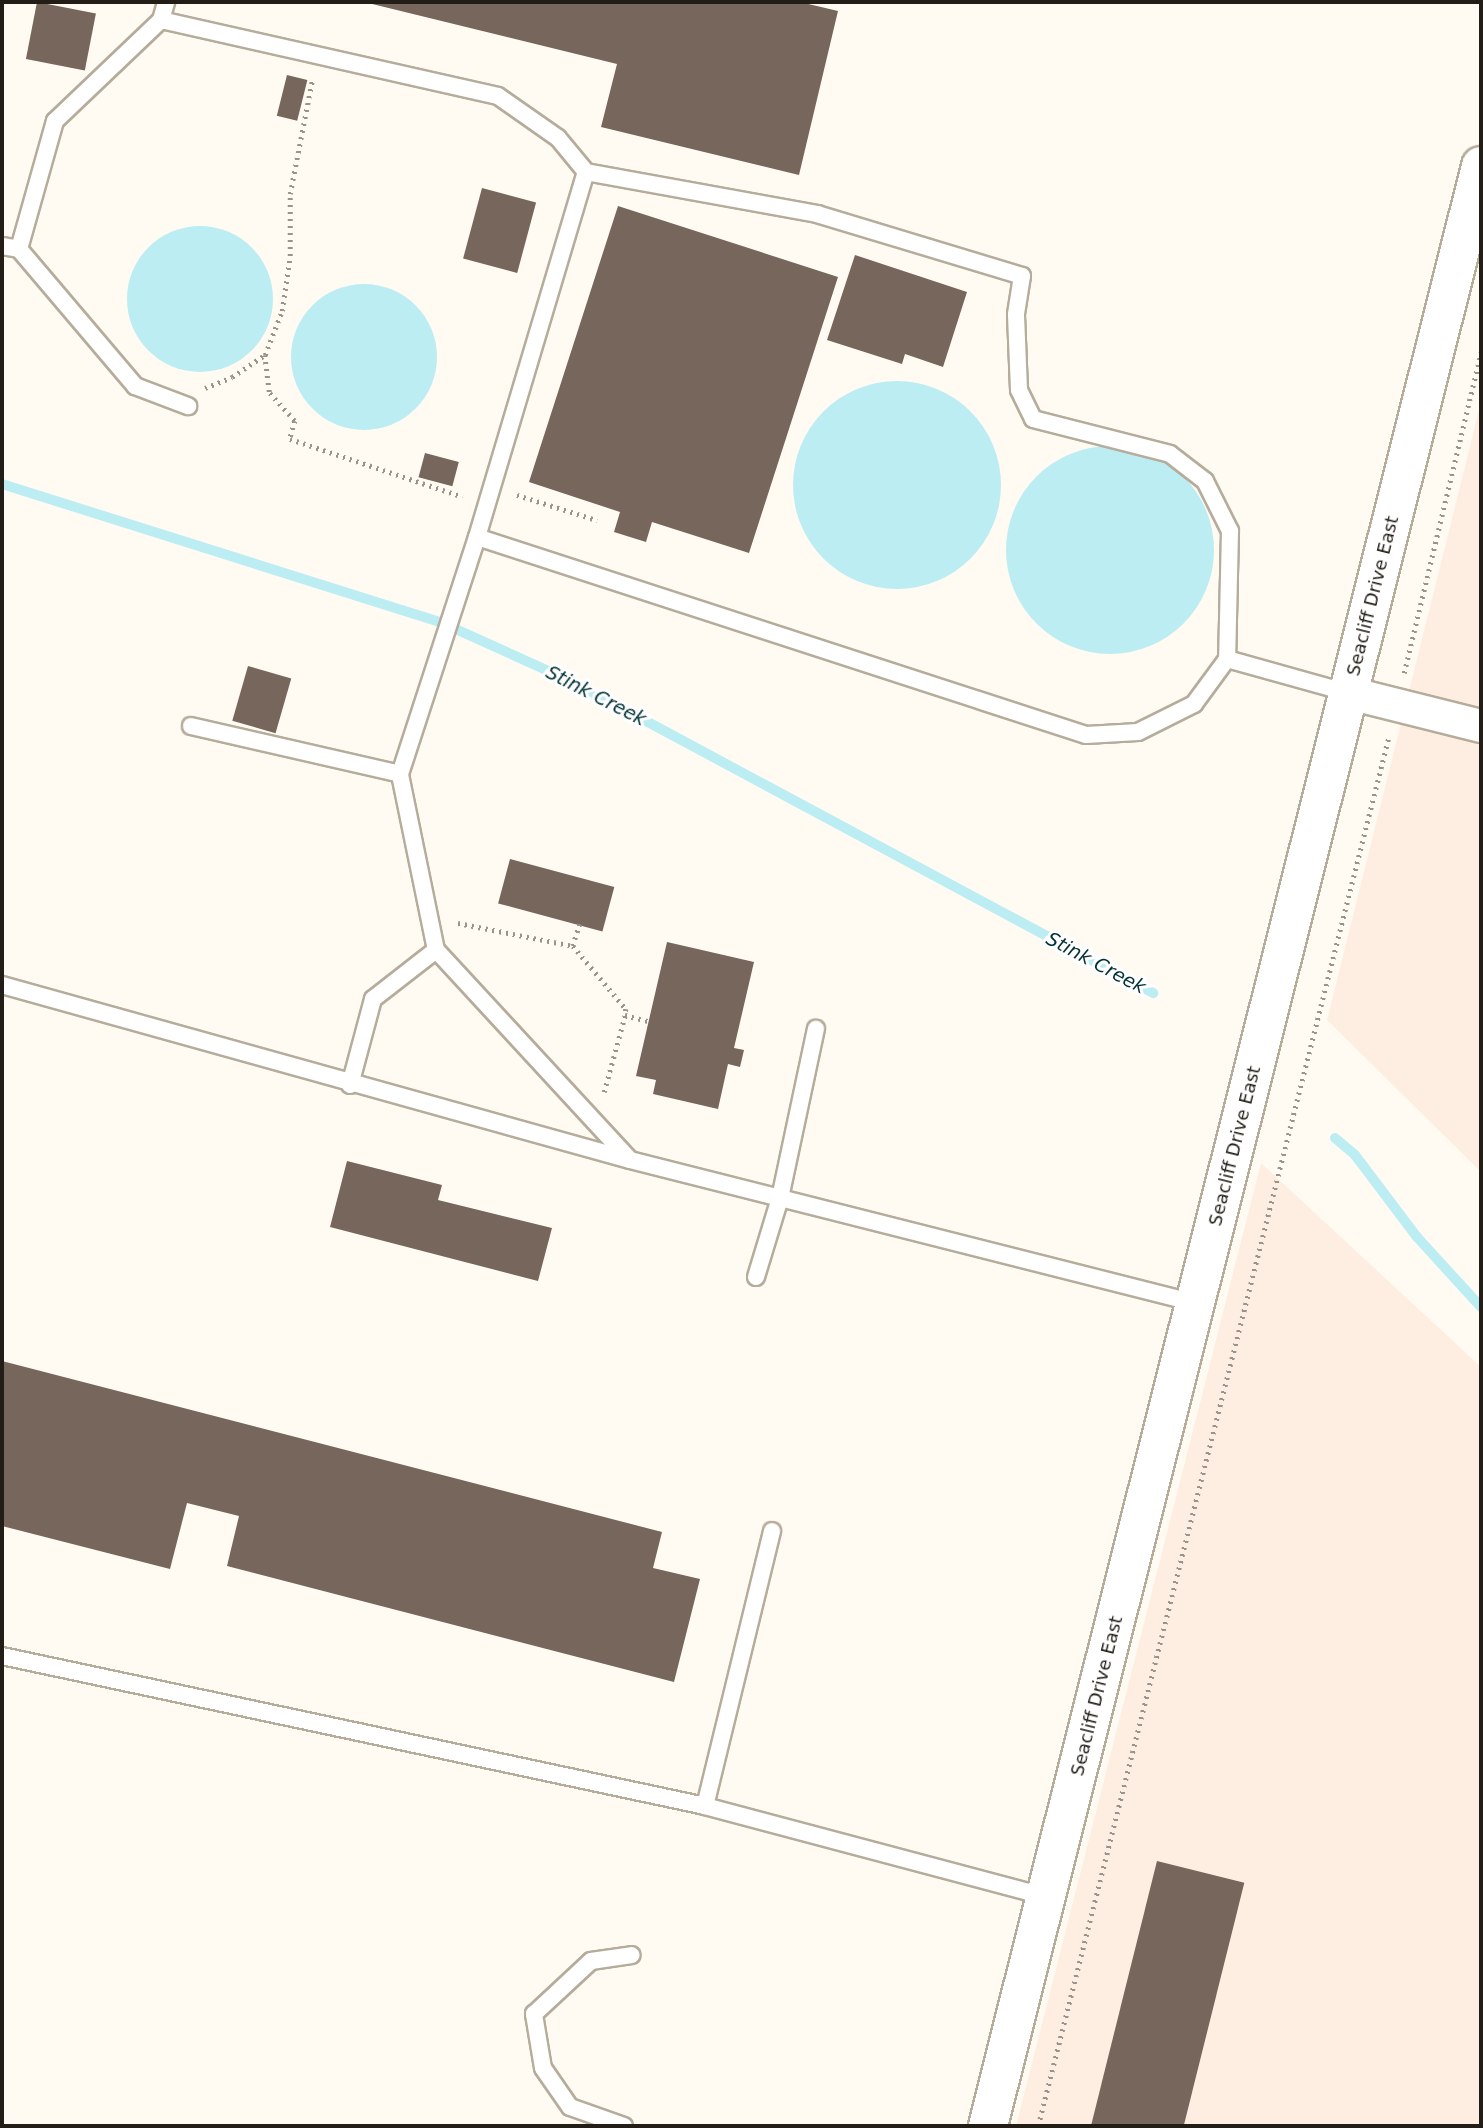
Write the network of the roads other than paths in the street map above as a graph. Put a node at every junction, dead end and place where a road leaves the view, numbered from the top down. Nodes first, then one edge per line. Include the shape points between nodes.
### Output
1 (166, 2) edge
2 (162, 20) junction
3 (586, 172) junction
4 (1480, 174) edge
5 (2, 246) edge
6 (19, 249) junction
7 (181, 403) road end
8 (477, 537) junction
9 (1227, 659) junction
10 (1349, 693) junction
11 (191, 726) dead end
12 (1481, 726) edge
13 (400, 774) junction
14 (436, 950) junction
15 (2, 985) edge
16 (816, 1029) dead end
17 (350, 1085) junction
18 (630, 1160) junction
19 (780, 1198) junction
20 (756, 1277) dead end
21 (1195, 1303) junction
22 (772, 1531) dead end
23 (2, 1656) edge
24 (705, 1806) junction
25 (1046, 1898) junction
26 (632, 1955) dead end
27 (624, 2126) edge
28 (988, 2126) edge

1 - 2 lane
2 - 3 lane via 498,96 558,138
2 - 6 lane via 55,121
3 - 8 lane
3 - 9 lane via 817,214 1022,276 1016,315 1019,390 1032,419 1170,454 1205,481 1230,531
4 - 10 main road, Seacliff Drive East
5 - 6 lane
6 - 7 lane via 135,386
8 - 9 lane via 1086,735 1138,732 1194,704
8 - 13 lane
9 - 10 lane
10 - 12 street
10 - 21 main road, Seacliff Drive East
11 - 13 lane
13 - 14 lane
14 - 17 lane via 373,999
14 - 18 lane
15 - 17 lane
16 - 19 lane
17 - 18 lane
18 - 19 lane
19 - 20 lane
19 - 21 lane
21 - 25 main road, Seacliff Drive East
22 - 24 lane
23 - 24 lane
24 - 25 lane
25 - 28 main road, Seacliff Drive East
26 - 27 lane via 591,1961 534,2014 543,2068 570,2107

